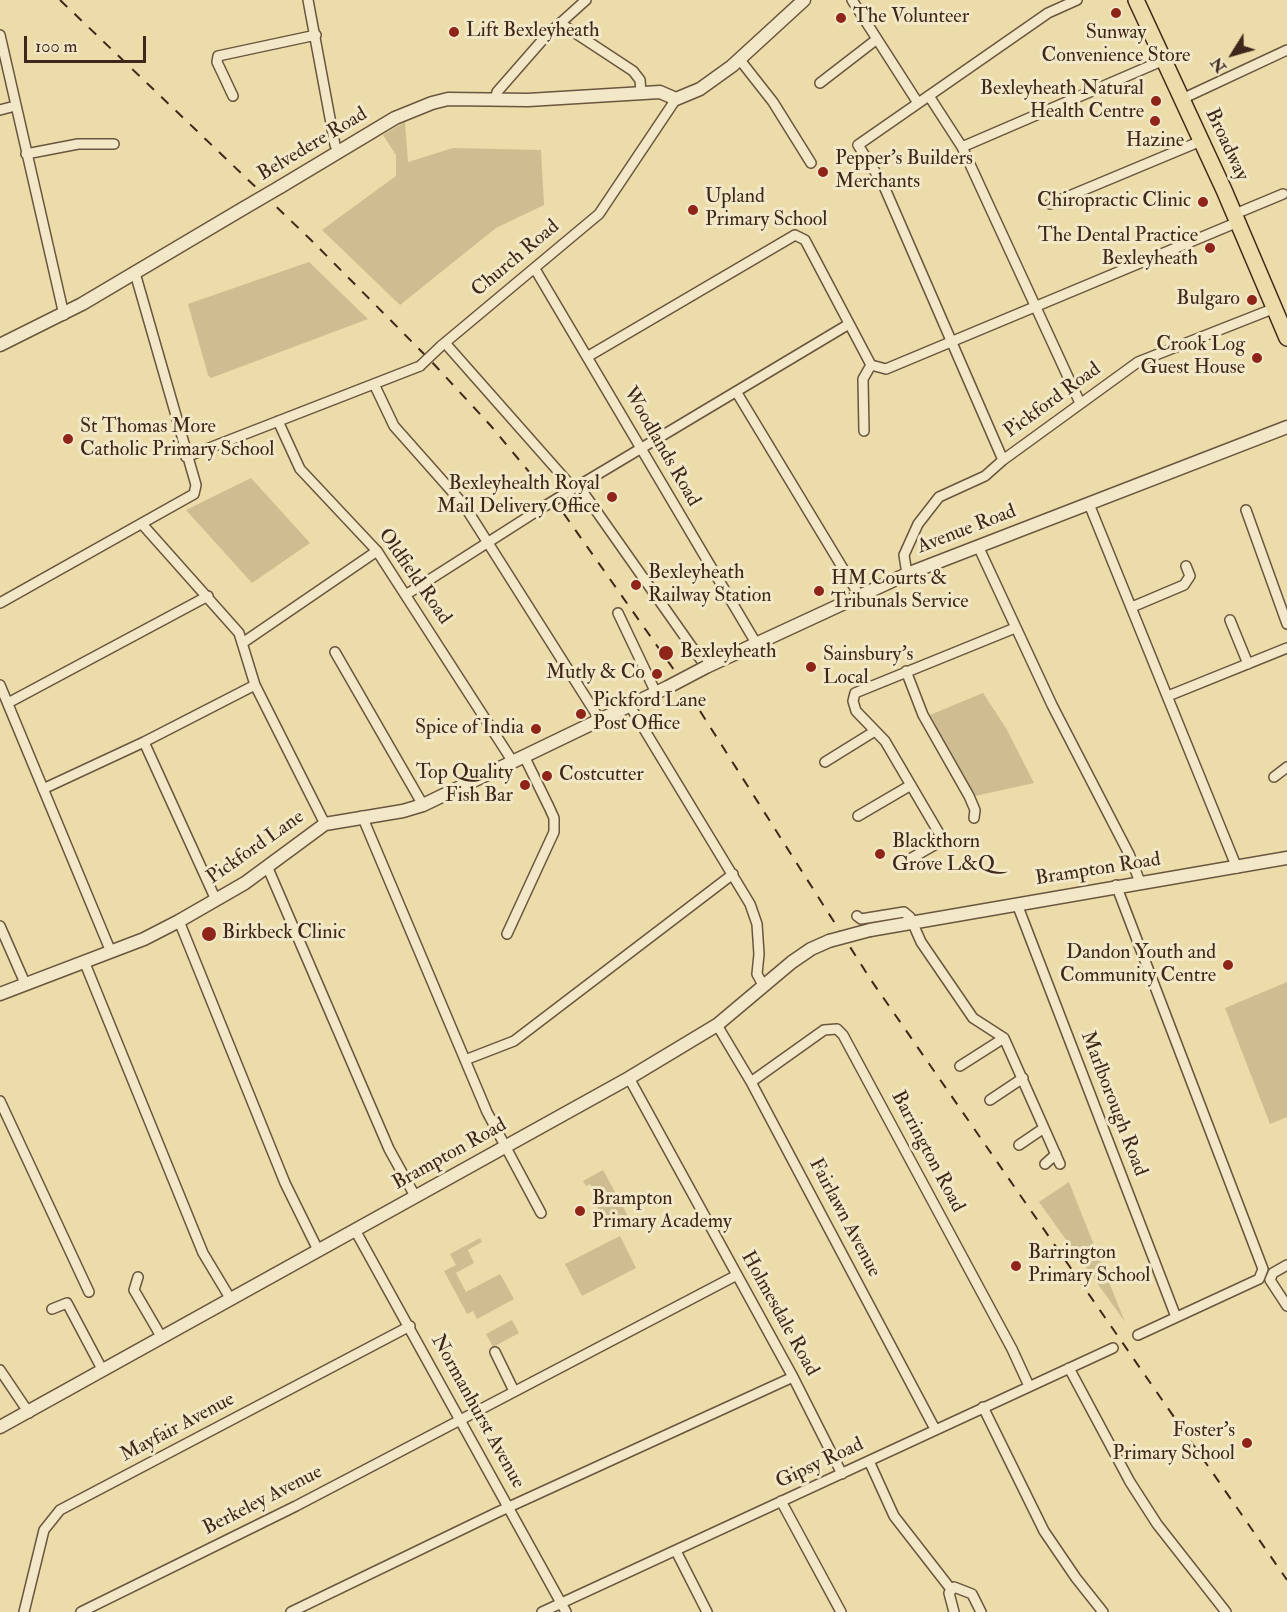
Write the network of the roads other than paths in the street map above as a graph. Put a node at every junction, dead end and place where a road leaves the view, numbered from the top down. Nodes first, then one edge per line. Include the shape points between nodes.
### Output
1 (308, 0) edge
2 (586, 0) edge
3 (804, 0) edge
4 (852, 0) edge
5 (1077, 0) edge
6 (1136, 0) edge
7 (560, 23) junction
8 (316, 35) junction
9 (0, 36) edge
10 (877, 39) junction
11 (1287, 50) edge
12 (740, 60) junction
13 (1164, 60) junction
14 (820, 83) dead end
15 (642, 92) junction
16 (232, 96) dead end
17 (929, 96) junction
18 (676, 99) junction
19 (1182, 99) junction
20 (495, 100) junction
21 (918, 103) junction
22 (15, 106) junction
23 (0, 110) edge
24 (1201, 141) junction
25 (114, 144) dead end
26 (962, 147) junction
27 (339, 152) junction
28 (26, 154) junction
29 (811, 163) dead end
30 (1286, 195) edge
31 (1050, 204) dead end
32 (1236, 218) junction
33 (535, 269) junction
34 (135, 273) junction
35 (1034, 307) junction
36 (1275, 308) junction
37 (64, 315) junction
38 (849, 324) junction
39 (1287, 338) edge
40 (952, 341) junction
41 (443, 344) junction
42 (0, 345) edge
43 (587, 357) junction
44 (871, 365) junction
45 (374, 384) junction
46 (737, 393) junction
47 (1080, 403) junction
48 (278, 421) junction
49 (1287, 427) edge
50 (864, 431) dead end
51 (640, 447) junction
52 (186, 457) junction
53 (1004, 460) junction
54 (573, 488) junction
55 (1089, 504) junction
56 (1246, 510) dead end
57 (142, 525) junction
58 (487, 542) junction
59 (978, 546) junction
60 (377, 551) junction
61 (1186, 566) dead end
62 (907, 574) junction
63 (1287, 589) edge
64 (1276, 593) junction
65 (407, 594) junction
66 (859, 595) junction
67 (208, 596) junction
68 (0, 603) edge
69 (1132, 607) junction
70 (618, 613) dead end
71 (1230, 620) dead end
72 (1287, 624) edge
73 (1015, 628) junction
74 (244, 642) junction
75 (756, 643) junction
76 (1287, 648) edge
77 (335, 652) dead end
78 (1248, 664) junction
79 (706, 667) junction
80 (906, 671) junction
81 (0, 685) edge
82 (255, 685) junction
83 (668, 687) joint
84 (656, 693) junction
85 (1168, 696) junction
86 (8, 703) junction
87 (630, 706) junction
88 (600, 720) junction
89 (875, 731) junction
90 (144, 742) junction
91 (518, 759) junction
92 (825, 762) dead end
93 (1287, 767) edge
94 (1274, 777) dead end
95 (910, 785) junction
96 (43, 789) junction
97 (423, 804) junction
98 (362, 816) junction
99 (858, 816) dead end
100 (974, 818) dead end
101 (325, 824) junction
102 (1287, 858) edge
103 (910, 859) dead end
104 (267, 866) junction
105 (1238, 868) junction
106 (733, 874) junction
107 (1140, 882) junction
108 (1116, 885) junction
109 (216, 900) junction
110 (1017, 904) junction
111 (856, 916) dead end
112 (179, 921) junction
113 (915, 923) junction
114 (0, 926) edge
115 (507, 934) dead end
116 (111, 952) junction
117 (84, 961) junction
118 (25, 983) junction
119 (764, 987) junction
120 (0, 994) edge
121 (717, 1025) junction
122 (1004, 1038) junction
123 (465, 1060) junction
124 (960, 1065) dead end
125 (629, 1078) junction
126 (1023, 1078) junction
127 (751, 1082) junction
128 (990, 1100) dead end
129 (0, 1101) edge
130 (1044, 1128) junction
131 (1019, 1145) dead end
132 (505, 1147) junction
133 (1045, 1164) dead end
134 (415, 1196) junction
135 (541, 1213) dead end
136 (355, 1230) junction
137 (318, 1250) junction
138 (1287, 1265) edge
139 (737, 1275) junction
140 (138, 1276) dead end
141 (1267, 1276) junction
142 (89, 1292) dead end
143 (230, 1298) junction
144 (1287, 1306) edge
145 (52, 1309) dead end
146 (1176, 1317) junction
147 (410, 1326) junction
148 (1138, 1335) dead end
149 (162, 1338) junction
150 (1113, 1348) dead end
151 (495, 1352) dead end
152 (1069, 1368) junction
153 (0, 1370) edge
154 (103, 1371) junction
155 (793, 1377) junction
156 (1029, 1386) junction
157 (514, 1391) junction
158 (983, 1407) junction
159 (29, 1413) junction
160 (460, 1419) junction
161 (0, 1427) edge
162 (935, 1429) junction
163 (869, 1461) junction
164 (842, 1474) junction
165 (781, 1502) junction
166 (509, 1509) junction
167 (676, 1551) junction
168 (950, 1588) junction
169 (563, 1608) edge
170 (24, 1612) edge
171 (81, 1612) edge
172 (291, 1612) edge
173 (542, 1612) edge
174 (707, 1612) edge
175 (841, 1612) edge
176 (954, 1612) edge
177 (981, 1612) edge
178 (1103, 1612) edge
179 (1226, 1612) edge

1 - 8 street
2 - 7 street
3 - 12 street
4 - 10 street
5 - 17 street via 1048,13
6 - 13 main road, Broadway
7 - 15 street via 633,71
7 - 20 street via 497,92
8 - 16 street via 213,54
8 - 27 street
9 - 22 street
10 - 14 street
10 - 21 street
11 - 19 street
12 - 18 street via 700,89
12 - 29 street
13 - 19 main road, Broadway
13 - 26 street
15 - 18 street, Belvedere Road via 660,92
15 - 20 street, Belvedere Road
17 - 21 street
17 - 26 street
18 - 33 street, Church Road via 599,214
19 - 24 main road, Broadway
20 - 27 street, Belvedere Road via 447,99 432,103 408,112
21 - 40 street via 858,145 883,184
22 - 23 street
22 - 28 street
24 - 31 street
24 - 32 main road, Broadway
25 - 28 street via 78,144
26 - 35 street
27 - 34 street, Belvedere Road, bridge
28 - 37 street
30 - 32 street
32 - 35 street
32 - 36 main road, Broadway
33 - 41 street, Church Road
33 - 43 street, Woodlands Road
34 - 37 street, Belvedere Road
34 - 52 street
35 - 40 street
35 - 47 street
36 - 39 main road, Broadway
36 - 47 street, Pickford Road via 1138,362
37 - 42 street, Belvedere Road
38 - 43 street via 806,240 791,236
38 - 44 street
38 - 46 street
40 - 44 street via 886,369
40 - 53 street
41 - 45 street, Church Road, bridge via 420,366
41 - 54 street
43 - 51 street, Woodlands Road
44 - 50 street via 863,378
45 - 48 street, Church Road
45 - 58 street via 394,426 464,505
46 - 51 street
46 - 66 street
47 - 53 street, Pickford Road
48 - 52 street, Church Road
48 - 60 street, Oldfield Road via 300,469
49 - 55 street, Avenue Road
51 - 54 street
51 - 75 street, Woodlands Road
52 - 57 street via 196,485 195,494
53 - 62 street, Pickford Road via 985,476 939,497 918,524 904,555
54 - 58 street, bridge
54 - 79 street
55 - 59 street, Avenue Road
55 - 69 street
56 - 64 street
57 - 67 street
57 - 68 street
58 - 65 street
58 - 88 street
59 - 62 street, Avenue Road
59 - 73 street
60 - 65 street, Oldfield Road
60 - 74 street
61 - 69 street via 1190,576 1184,585
62 - 66 street, Avenue Road
63 - 64 street
64 - 72 street
65 - 91 street, Oldfield Road
66 - 75 street, Avenue Road
67 - 74 street
67 - 86 street
69 - 85 street
70 - 84 street
71 - 78 street
73 - 80 street
73 - 107 street
74 - 82 street
75 - 79 street, Avenue Road
76 - 78 street
77 - 97 street
78 - 85 street
79 - 83 street, Avenue Road, bridge
80 - 89 street via 855,693 856,711
80 - 100 street via 923,715 969,796
81 - 86 street
82 - 90 street
82 - 101 street
83 - 84 street, Pickford Lane
84 - 87 street, Pickford Lane
85 - 105 street
86 - 96 street
87 - 88 street, Pickford Lane
87 - 106 street
88 - 91 street, Pickford Lane
89 - 92 street
89 - 95 street
90 - 96 street
90 - 109 street
91 - 97 street, Pickford Lane
91 - 115 street, Oldfield Road via 554,818 554,832
93 - 94 street
95 - 99 street
95 - 103 street via 943,840
96 - 116 street
97 - 98 street, Pickford Lane via 403,811
98 - 101 street, Pickford Lane
98 - 123 street
101 - 104 street, Pickford Lane
102 - 105 street, Brampton Road
104 - 109 street, Pickford Lane
104 - 134 street via 389,1149
105 - 107 street, Brampton Road
106 - 119 street via 758,924 757,974
106 - 123 street via 514,1041
107 - 108 street, Brampton Road
108 - 110 street, Brampton Road
108 - 141 street
109 - 112 street, Pickford Lane
110 - 113 street, Brampton Road
110 - 146 street, Marlborough Road
111 - 113 street, Brampton Road via 861,919 904,912
112 - 116 street, Pickford Lane
112 - 137 street via 285,1183
113 - 119 street, Brampton Road, bridge via 830,940 801,956
113 - 122 street via 921,942 973,1018
114 - 118 street
116 - 117 street, Pickford Lane
117 - 118 street, Pickford Lane
117 - 143 street via 203,1253
118 - 120 street, Pickford Lane
119 - 121 street, Brampton Road
121 - 125 street, Brampton Road
121 - 127 street, Fairlawn Avenue
122 - 124 street
122 - 126 street
123 - 132 street
125 - 132 street, Brampton Road
125 - 139 street, Holmesdale Road
126 - 128 street
126 - 130 street
127 - 156 street, Barrington Road via 824,1030 837,1029 843,1035
127 - 162 street, Fairlawn Avenue
129 - 142 street
130 - 131 street
130 - 133 street via 1058,1159
132 - 134 street, Brampton Road
132 - 135 street
134 - 136 street, Brampton Road
136 - 137 street, Brampton Road
136 - 147 street, Normanhurst Avenue
137 - 143 street, Brampton Road
138 - 141 street
139 - 155 street, Holmesdale Road
139 - 157 street, Berkeley Avenue
140 - 149 street via 134,1290
141 - 144 street
141 - 146 street
143 - 149 street, Brampton Road
145 - 154 street via 67,1303
146 - 148 street
147 - 160 street, Normanhurst Avenue
147 - 170 street, Mayfair Avenue via 60,1510 44,1530
149 - 154 street, Brampton Road
150 - 152 street, Gipsy Road
151 - 157 street
152 - 156 street, Gipsy Road
152 - 179 street via 1157,1524
153 - 159 street
154 - 159 street, Brampton Road
155 - 164 street, Holmesdale Road
155 - 166 street
156 - 158 street, Gipsy Road
157 - 160 street, Berkeley Avenue
158 - 162 street, Gipsy Road
158 - 178 street via 1044,1531
159 - 161 street, Brampton Road
160 - 166 street, Normanhurst Avenue
160 - 171 street, Berkeley Avenue via 296,1506
162 - 163 street, Gipsy Road
163 - 164 street, Gipsy Road
163 - 168 street via 894,1516
164 - 165 street, Gipsy Road
165 - 167 street, Gipsy Road
165 - 175 street
166 - 169 street, Normanhurst Avenue
166 - 172 street
167 - 169 street, Gipsy Road
167 - 174 street
168 - 176 street
168 - 177 street via 972,1594
169 - 173 street, Gipsy Road

